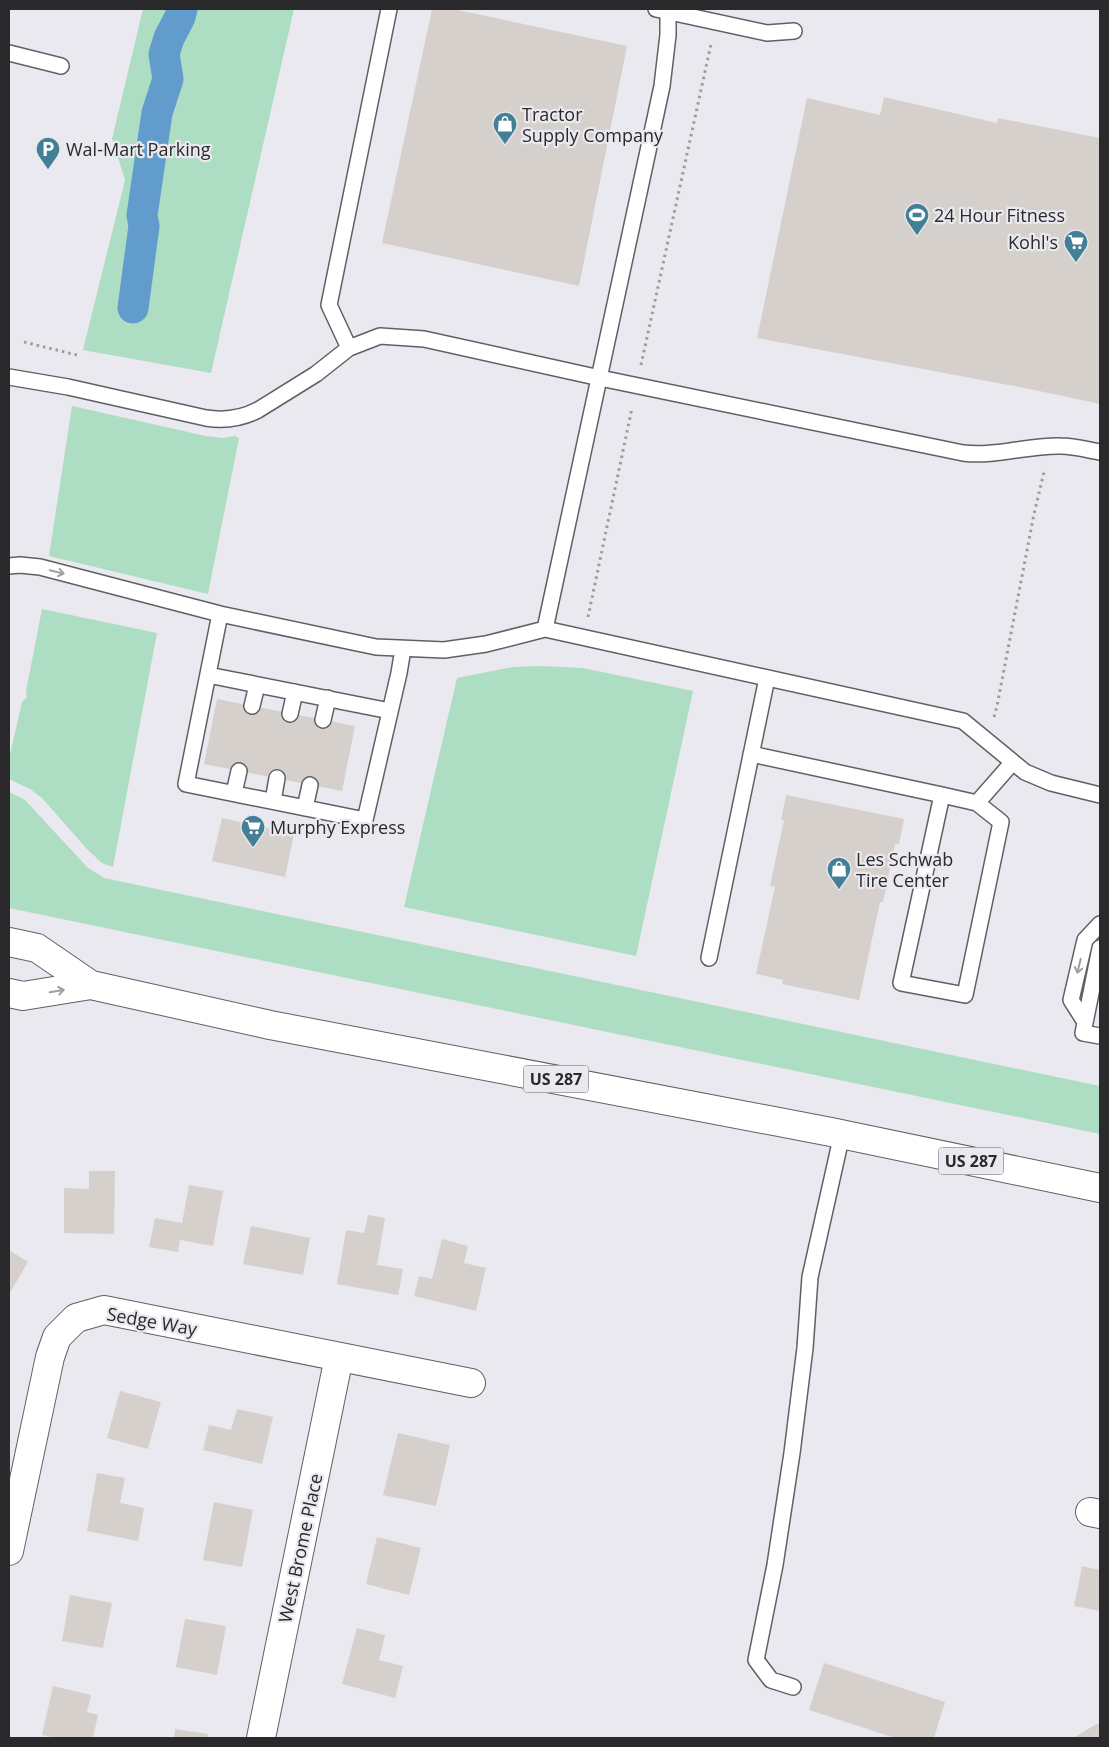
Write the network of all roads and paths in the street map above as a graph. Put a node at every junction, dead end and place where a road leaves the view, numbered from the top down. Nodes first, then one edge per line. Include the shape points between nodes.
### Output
1 (389, 9) edge
2 (662, 10) edge
3 (715, 22) junction
4 (794, 31) dead end
5 (9, 53) edge
6 (61, 66) dead end
7 (24, 342) dead end
8 (349, 348) junction
9 (77, 355) dead end
10 (9, 377) edge
11 (600, 378) junction
12 (637, 385) junction
13 (1022, 449) junction
14 (1100, 452) edge
15 (9, 566) edge
16 (220, 614) junction
17 (546, 630) junction
18 (582, 638) junction
19 (403, 649) junction
20 (208, 674) junction
21 (767, 678) junction
22 (257, 685) junction
23 (295, 692) junction
24 (328, 698) junction
25 (252, 706) dead end
26 (390, 711) junction
27 (290, 714) dead end
28 (323, 720) dead end
29 (986, 740) junction
30 (751, 754) junction
31 (1012, 763) junction
32 (239, 771) dead end
33 (277, 778) dead end
34 (310, 785) dead end
35 (234, 793) junction
36 (942, 795) junction
37 (1100, 796) edge
38 (273, 801) junction
39 (976, 803) junction
40 (306, 808) junction
41 (1100, 924) edge
42 (9, 929) edge
43 (9, 942) edge
44 (37, 948) junction
45 (1100, 948) edge
46 (708, 958) dead end
47 (91, 985) junction
48 (9, 993) edge
49 (1100, 1010) edge
50 (1085, 1022) junction
51 (1100, 1036) edge
52 (842, 1134) junction
53 (1100, 1188) edge
54 (339, 1357) junction
55 (471, 1383) dead end
56 (9, 1551) edge
57 (793, 1687) dead end
58 (261, 1738) edge

1 - 8 lane via 329,305
2 - 3 lane
2 - 11 lane via 668,35 662,86
3 - 4 lane via 767,33
3 - 12 path
5 - 6 lane
7 - 9 path
8 - 10 lane via 316,374 258,410 229,420
8 - 11 lane via 380,336 424,339
11 - 12 lane
11 - 17 lane
12 - 13 lane via 963,453 977,455
12 - 18 path
13 - 14 lane via 1062,446
13 - 29 path via 1044,472 997,706
15 -> 16 lane via 40,567
16 - 19 lane via 349,642
16 - 20 lane
17 - 18 lane
17 - 19 lane via 444,650
18 - 21 lane
19 - 26 lane
20 - 22 lane
20 - 35 lane via 186,784
21 - 29 lane via 963,721
21 - 30 lane
22 - 23 lane
22 - 25 lane
23 - 24 lane
23 - 27 lane
24 - 26 lane
24 - 28 lane
26 - 40 lane via 365,820
29 - 31 lane
30 - 36 lane
30 - 46 lane
31 - 37 lane via 1052,783
31 - 39 lane
32 - 35 lane
33 - 38 lane
34 - 40 lane
35 - 38 lane
36 - 39 lane
36 - 39 lane via 901,983 964,995 1001,822
38 - 40 lane
41 -> 50 lane via 1085,940 1071,1000
42 - 44 lane
43 - 44 main road, US 287
44 - 47 main road, US 287
45 - 50 lane
48 -> 47 main road, US 287 via 22,996
47 - 52 main road, US 287 via 270,1025
49 - 50 lane
50 - 51 lane via 1082,1033
52 - 53 main road, US 287
52 - 57 lane via 810,1277 792,1453 756,1660 771,1680
54 - 55 main road, Sedge Way
54 - 56 main road, Sedge Way via 104,1310 76,1318 57,1337 50,1357
54 - 58 main road, West Brome Place

